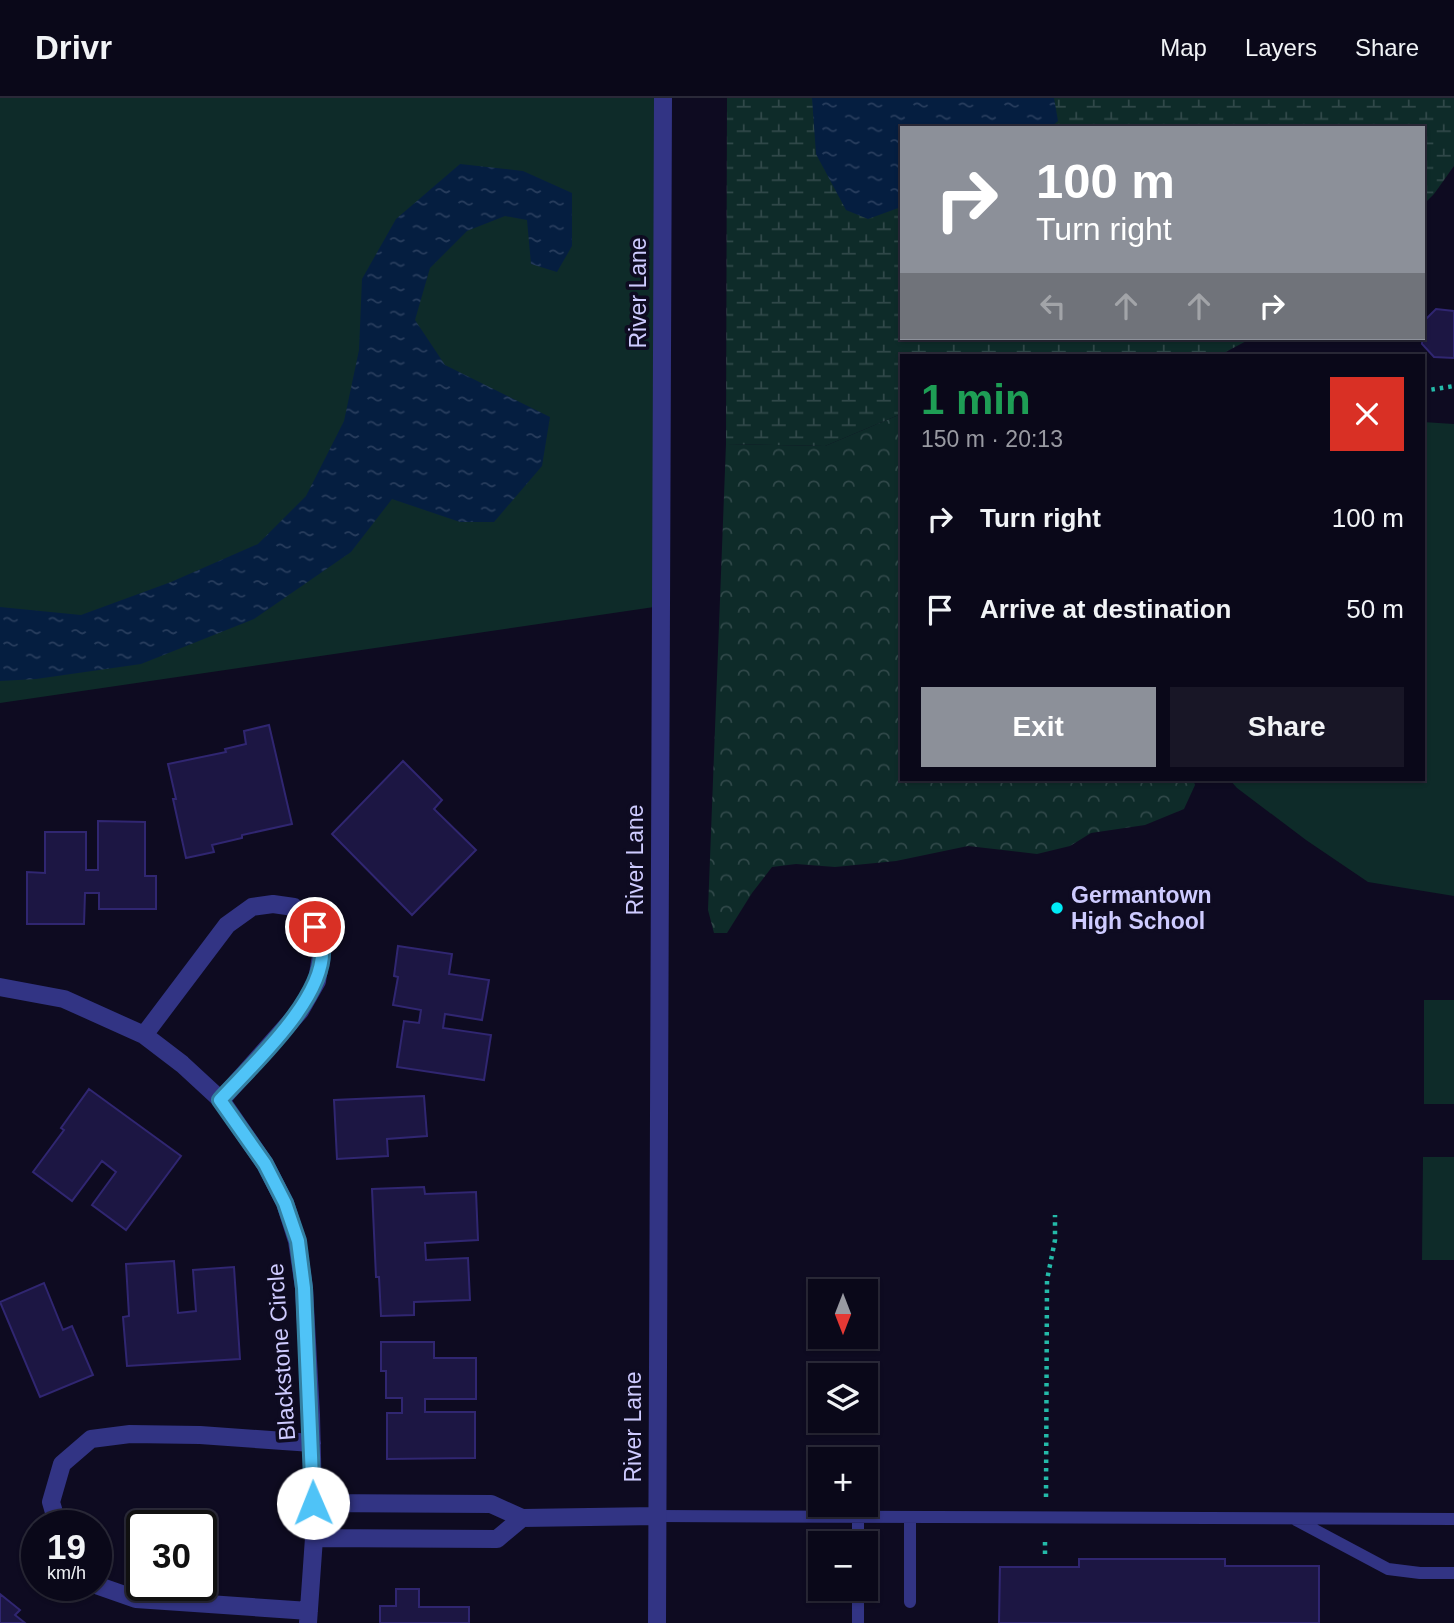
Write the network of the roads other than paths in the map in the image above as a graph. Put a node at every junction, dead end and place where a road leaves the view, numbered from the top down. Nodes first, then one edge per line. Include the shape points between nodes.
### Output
1 (663, 98) edge
2 (0, 986) edge
3 (144, 1035) junction
4 (220, 1100) junction
5 (312, 1443) junction
6 (313, 1503) junction
7 (53, 1510) edge
8 (657, 1516) junction
9 (808, 1516) edge
10 (878, 1516) edge
11 (909, 1517) junction
12 (522, 1518) junction
13 (1292, 1518) junction
14 (1454, 1518) edge
15 (314, 1538) junction
16 (1454, 1573) edge
17 (112, 1591) edge
18 (858, 1601) edge
19 (909, 1602) dead end
20 (309, 1617) edge
21 (657, 1623) edge
22 (858, 1623) edge

1 - 8 street, River Lane
2 - 3 street, Blackstone Circle via 64,999
3 - 4 street, Blackstone Circle
3 - 4 street via 226,926 252,907 294,907 315,927 322,949 317,981 300,1010
4 - 5 street, Blackstone Circle via 265,1164 298,1241
5 - 6 street, Blackstone Circle
5 - 7 street via 158,1434 91,1438 62,1464 51,1502
6 - 12 street via 491,1504
6 - 15 street, Blackstone Circle
8 - 9 lane
8 - 12 street
8 - 21 street, River Lane
10 - 11 lane
11 - 13 lane
11 - 19 lane
12 - 15 street via 497,1539
13 - 14 lane
13 - 16 lane via 1388,1569
15 - 20 street, Blackstone Circle
17 - 20 street via 136,1599
18 - 22 lane

